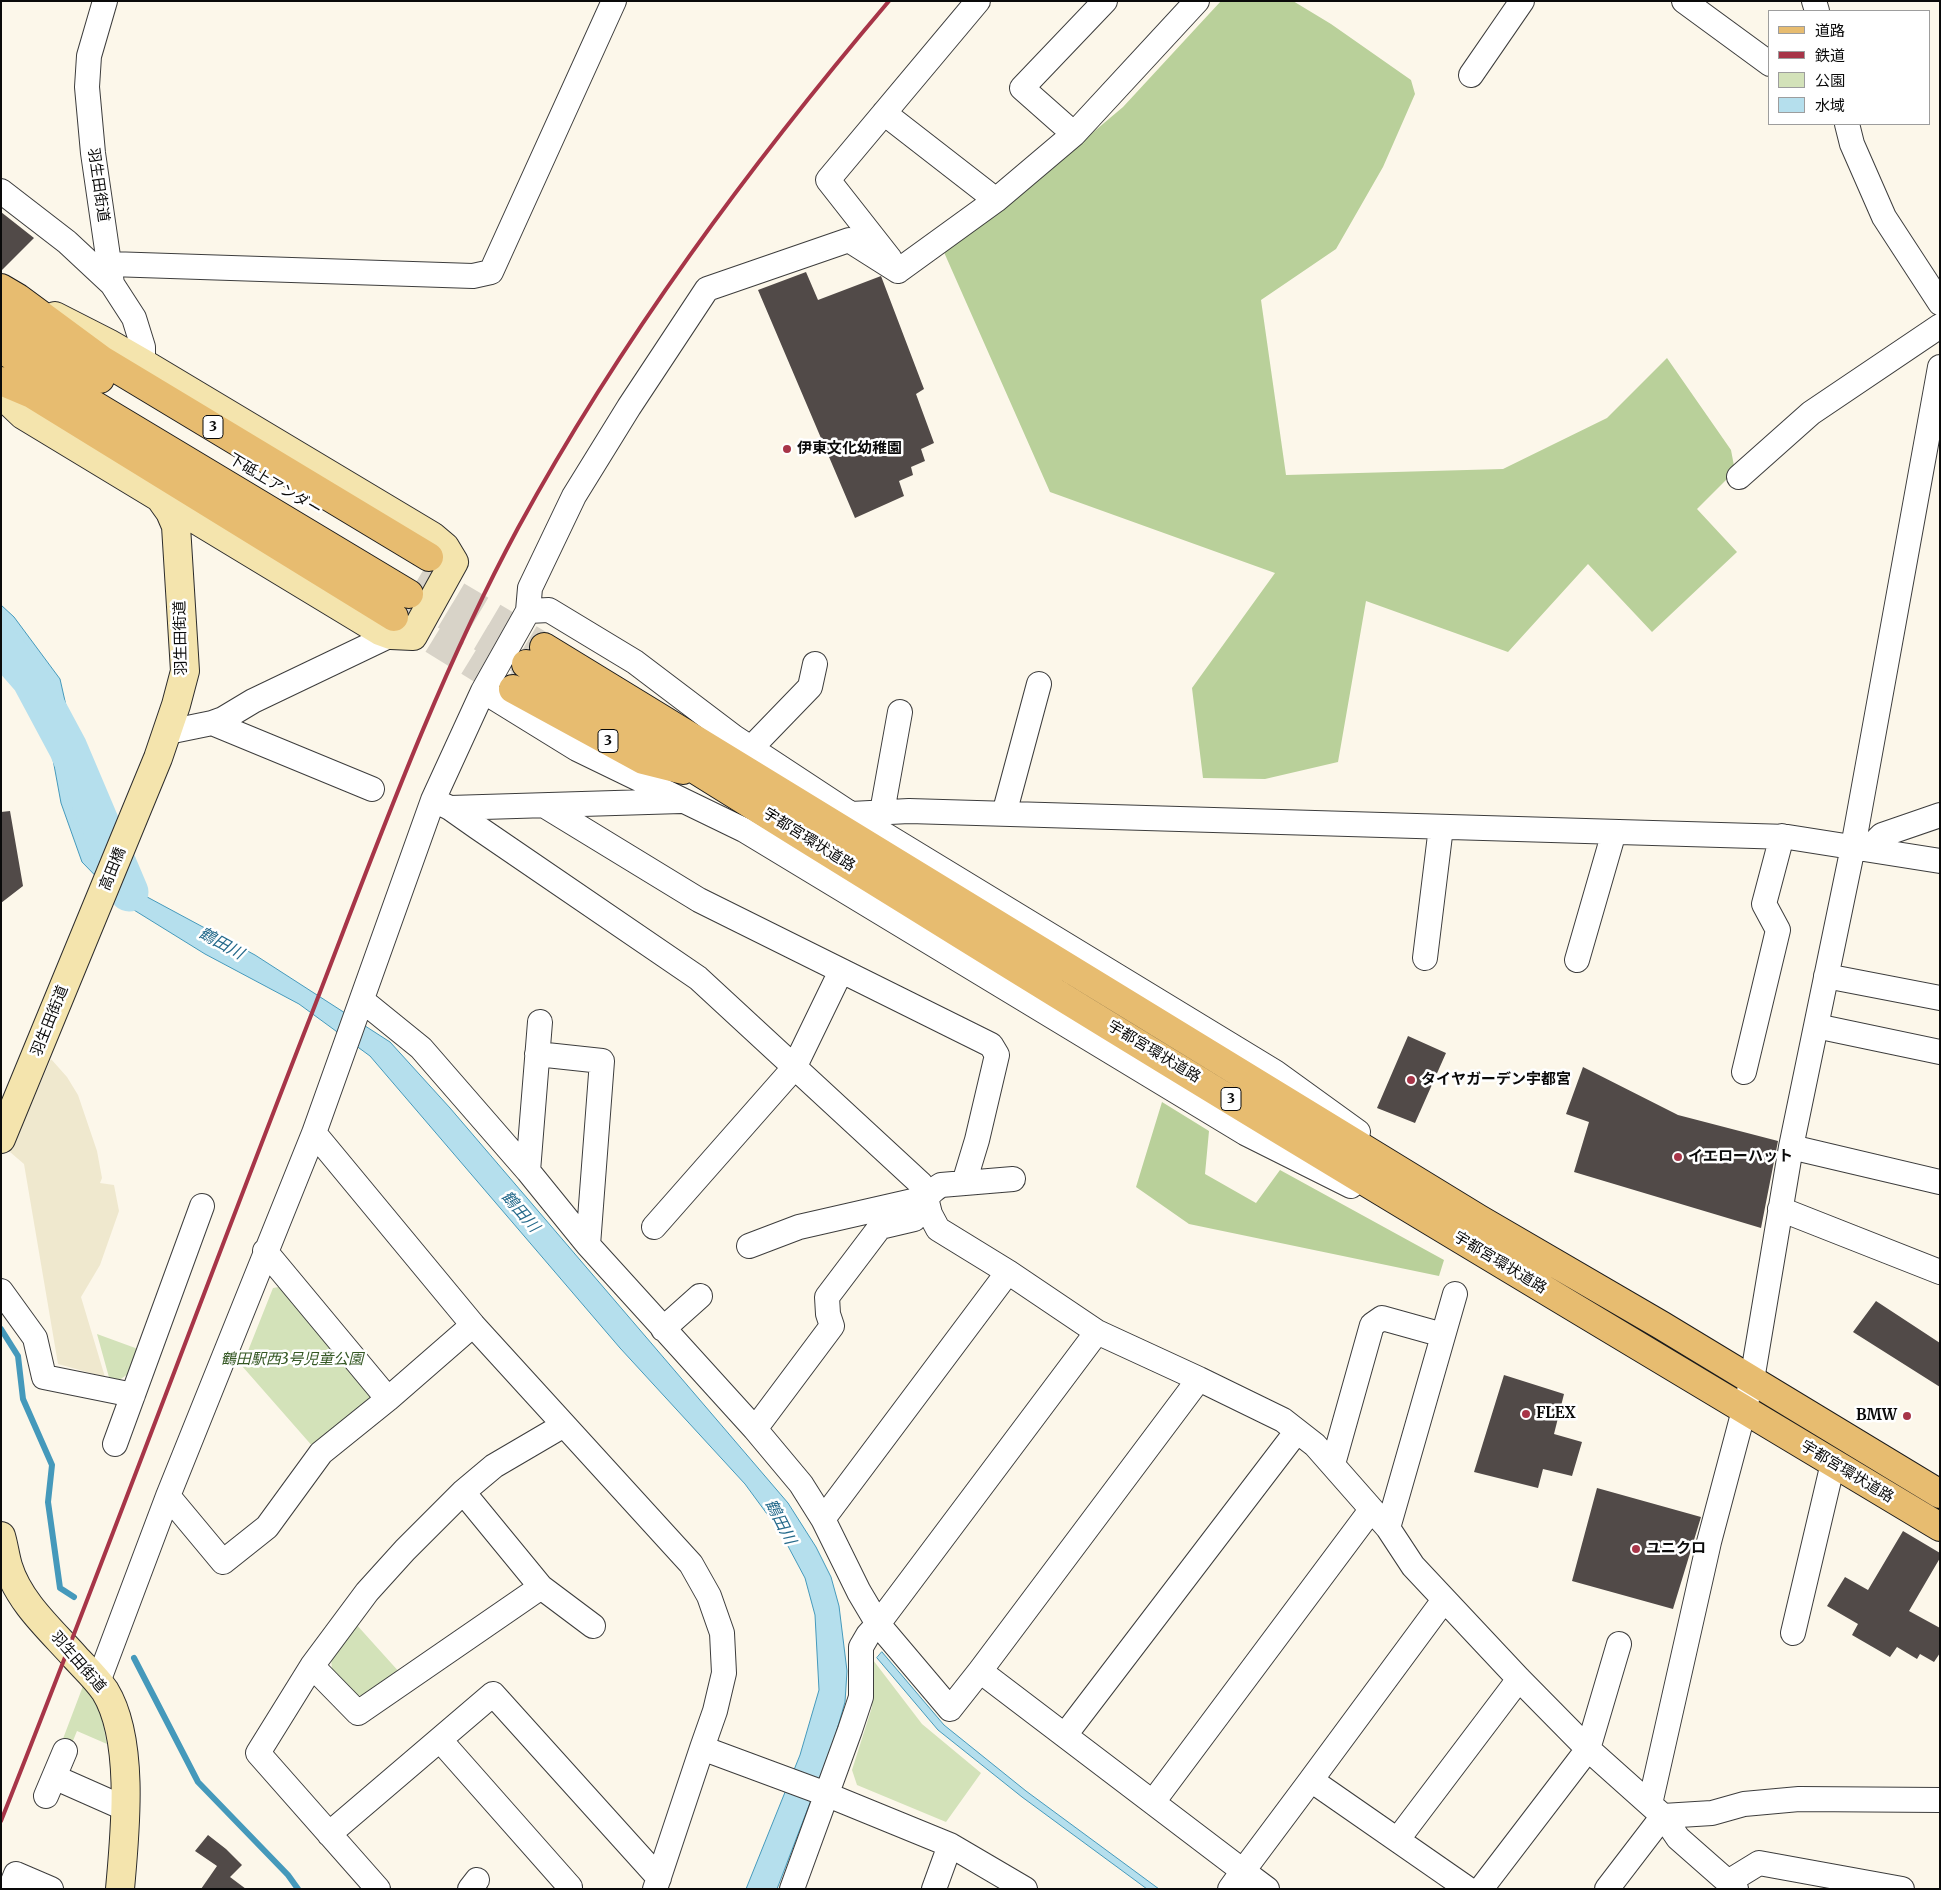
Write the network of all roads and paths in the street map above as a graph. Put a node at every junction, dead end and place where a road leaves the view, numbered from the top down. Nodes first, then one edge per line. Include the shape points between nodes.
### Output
1 (105, 1) edge
2 (614, 1) edge
3 (978, 1) edge
4 (1105, 1) edge
5 (1197, 1) edge
6 (1522, 1) edge
7 (1684, 1) edge
8 (1768, 63) edge
9 (1471, 75) dead end
10 (884, 113) junction
11 (1847, 125) edge
12 (1074, 134) junction
13 (1, 191) edge
14 (996, 200) junction
15 (898, 271) junction
16 (111, 274) junction
17 (7, 301) edge
18 (1940, 303) edge
19 (1940, 326) edge
20 (1, 349) edge
21 (143, 363) junction
22 (1940, 367) edge
23 (1, 381) edge
24 (1, 394) edge
25 (1739, 477) dead end
26 (159, 497) junction
27 (528, 610) junction
28 (392, 626) junction
29 (815, 664) dead end
30 (1039, 684) dead end
31 (512, 689) tunnel mouth
32 (483, 691) junction
33 (900, 712) dead end
34 (212, 723) junction
35 (168, 732) junction
36 (751, 748) junction
37 (714, 766) junction
38 (372, 789) dead end
39 (683, 801) junction
40 (442, 804) junction
41 (545, 806) junction
42 (882, 812) junction
43 (851, 814) junction
44 (1004, 814) junction
45 (1940, 815) edge
46 (1441, 826) junction
47 (1614, 832) junction
48 (127, 835) joint
49 (1782, 836) junction
50 (1861, 847) junction
51 (1940, 861) edge
52 (99, 904) joint
53 (1425, 958) dead end
54 (1577, 960) dead end
55 (841, 971) junction
56 (1826, 976) junction
57 (1940, 998) edge
58 (360, 1007) junction
59 (540, 1022) dead end
60 (1816, 1026) junction
61 (1940, 1052) edge
62 (537, 1054) junction
63 (794, 1068) junction
64 (1744, 1072) dead end
65 (314, 1133) junction
66 (1, 1139) edge
67 (1791, 1147) junction
68 (528, 1171) junction
69 (1013, 1179) dead end
70 (1940, 1182) edge
71 (964, 1183) junction
72 (926, 1198) junction
73 (202, 1206) dead end
74 (1780, 1208) junction
75 (1479, 1219) junction
76 (654, 1227) dead end
77 (1466, 1243) junction
78 (588, 1246) junction
79 (749, 1246) dead end
80 (265, 1251) junction
81 (1008, 1272) junction
82 (1940, 1272) edge
83 (1, 1291) edge
84 (1455, 1294) dead end
85 (700, 1296) dead end
86 (474, 1325) junction
87 (663, 1329) junction
88 (1096, 1332) junction
89 (1443, 1335) junction
90 (1199, 1379) junction
91 (1752, 1380) junction
92 (133, 1395) junction
93 (388, 1399) junction
94 (1743, 1410) junction
95 (564, 1425) junction
96 (755, 1430) junction
97 (1297, 1431) junction
98 (115, 1444) dead end
99 (1833, 1463) junction
100 (1333, 1464) junction
101 (463, 1492) junction
102 (1940, 1494) edge
103 (168, 1496) junction
104 (1371, 1510) junction
105 (823, 1519) junction
106 (1388, 1528) junction
107 (1940, 1528) edge
108 (1, 1536) edge
109 (5, 1575) edge
110 (541, 1587) junction
111 (1444, 1600) junction
112 (878, 1624) junction
113 (593, 1626) dead end
114 (1793, 1632) dead end
115 (1619, 1644) dead end
116 (312, 1666) junction
117 (980, 1670) junction
118 (1519, 1679) junction
119 (98, 1682) junction
120 (1065, 1736) junction
121 (440, 1740) junction
122 (702, 1748) junction
123 (1588, 1748) junction
124 (66, 1751) dead end
125 (1311, 1780) junction
126 (822, 1793) junction
127 (1940, 1800) edge
128 (1152, 1802) junction
129 (124, 1808) junction
130 (1657, 1810) junction
131 (329, 1834) junction
132 (1398, 1839) junction
133 (950, 1845) junction
134 (1236, 1880) edge
135 (657, 1883) edge
136 (1732, 1885) edge
137 (10, 1889) edge
138 (51, 1889) edge
139 (120, 1889) edge
140 (378, 1889) edge
141 (568, 1889) edge
142 (792, 1889) edge
143 (934, 1889) edge
144 (1025, 1889) edge
145 (1267, 1889) edge
146 (1468, 1889) edge
147 (1481, 1889) edge
148 (1607, 1889) edge
149 (1902, 1889) edge

1 - 16 street, 羽生田街道 via 89,56 87,87
2 - 16 street via 492,272 473,276
3 - 10 street
4 - 12 street via 1022,88
5 - 12 street
6 - 9 street
7 - 8 street
10 - 14 street
10 - 15 street via 828,180
11 - 18 street via 1852,144 1884,217
12 - 14 street
13 - 16 street
14 - 15 street
15 - 27 street via 849,240 707,288 574,496 530,588
16 - 21 street, 羽生田街道 via 134,318 143,347
17 - 20 main road, 下砥上アンダー / 3 via 102,360 420,575
17 - 21 main road via 108,342
19 - 25 street via 1811,413
21 - 28 main road via 432,536 445,547 454,562 413,636
22 - 50 street
23 - 28 main road via 32,394
24 - 26 main road via 23,415
26 - 28 main road via 380,631
26 - 35 main road, 羽生田街道 via 176,526 185,671
27 - 32 street
27 - 36 street via 549,610 635,662
28 - 34 street
29 - 36 street via 810,687
30 - 44 street
31 - 37 main road, 3 via 644,760
32 - 39 street via 577,749
32 - 40 street
33 - 42 street
34 - 35 street
34 - 38 street
35 - 48 main road, 羽生田街道
36 - 43 street
37 - 37 main road, 宇都宮環状道路 / 3 via 540,647 676,711
37 - 75 main road, 宇都宮環状道路 / 3
37 - 77 main road, 宇都宮環状道路 / 3 via 915,906
39 - 41 street
39 - 77 street via 744,830 1245,1133
40 - 41 street
40 - 58 street
40 - 63 street via 698,978
41 - 55 street via 699,900
42 - 43 street
42 - 44 street
43 - 75 street via 1275,1072
44 - 46 street
45 - 50 street via 1882,835
46 - 47 street
46 - 53 street
47 - 49 street
47 - 54 street
48 - 52 main road, 高田橋
49 - 50 street
49 - 64 street via 1764,904 1778,930
50 - 51 street
50 - 56 street
52 - 66 main road, 羽生田街道
55 - 63 street
55 - 71 street via 991,1045 997,1056
56 - 57 street
56 - 60 street
58 - 65 street
58 - 68 street via 422,1048
59 - 62 street
60 - 61 street
60 - 67 street
62 - 68 street
62 - 78 street via 602,1061
63 - 72 street via 921,1184
63 - 76 street
65 - 80 street
65 - 86 street
67 - 70 street
67 - 74 street
68 - 78 street
69 - 71 street
71 - 72 street via 941,1185
72 - 79 street via 799,1227
72 - 81 street via 938,1229
72 - 96 street via 914,1219 880,1227 827,1297 832,1326
73 - 92 street
74 - 82 street
74 - 91 street
75 - 91 main road, 宇都宮環状道路 / 3
77 - 94 main road, 宇都宮環状道路 / 3
78 - 87 street
80 - 93 street
80 - 103 street
81 - 88 street
81 - 105 street
83 - 92 street via 35,1338 44,1377
84 - 89 street
85 - 87 street
86 - 93 street
86 - 95 street
87 - 96 street
88 - 90 street
88 - 112 street
89 - 100 street via 1382,1318 1372,1325
89 - 106 street
90 - 97 street via 1283,1420
90 - 117 street
91 - 94 street
91 - 102 main road, 宇都宮環状道路 / 3
92 - 98 street
93 - 103 street via 321,1453 267,1527 223,1562
94 - 99 main road, 宇都宮環状道路 / 3
94 - 130 street via 1709,1542
95 - 101 street via 494,1466
95 - 122 street via 691,1564 709,1596 722,1633 724,1673
96 - 105 street via 800,1484
97 - 100 street
97 - 120 street
99 - 107 main road, 宇都宮環状道路 / 3
99 - 114 street
100 - 104 street
101 - 110 street
101 - 116 street via 374,1585
103 - 119 street
104 - 106 street
104 - 128 street
105 - 112 street
106 - 111 street via 1414,1566
108 - 109 main road, 羽生田街道
109 - 119 main road, 羽生田街道
110 - 113 street
110 - 116 street via 358,1713
111 - 118 street
111 - 125 street
112 - 117 street via 950,1709
112 - 126 street via 861,1647 861,1697
115 - 123 street
116 - 131 street via 258,1753
117 - 120 street
118 - 123 street
118 - 132 street
119 - 129 main road, 羽生田街道 via 110,1701 119,1732 125,1773
120 - 128 street
121 - 131 street
121 - 135 street via 493,1694
121 - 141 street via 570,1887
122 - 126 street
122 - 135 street
123 - 130 street
123 - 147 street
124 - 129 street via 50,1787
125 - 132 street
125 - 134 street
126 - 133 street
126 - 142 street
127 - 130 street via 1799,1799 1744,1804 1712,1813
128 - 134 street
129 - 139 main road, 羽生田街道
130 - 136 street via 1678,1838
130 - 148 street
131 - 140 street
132 - 146 street
133 - 143 street
133 - 144 street
134 - 145 street
136 - 149 street via 1759,1863
137 - 138 street via 16,1874

